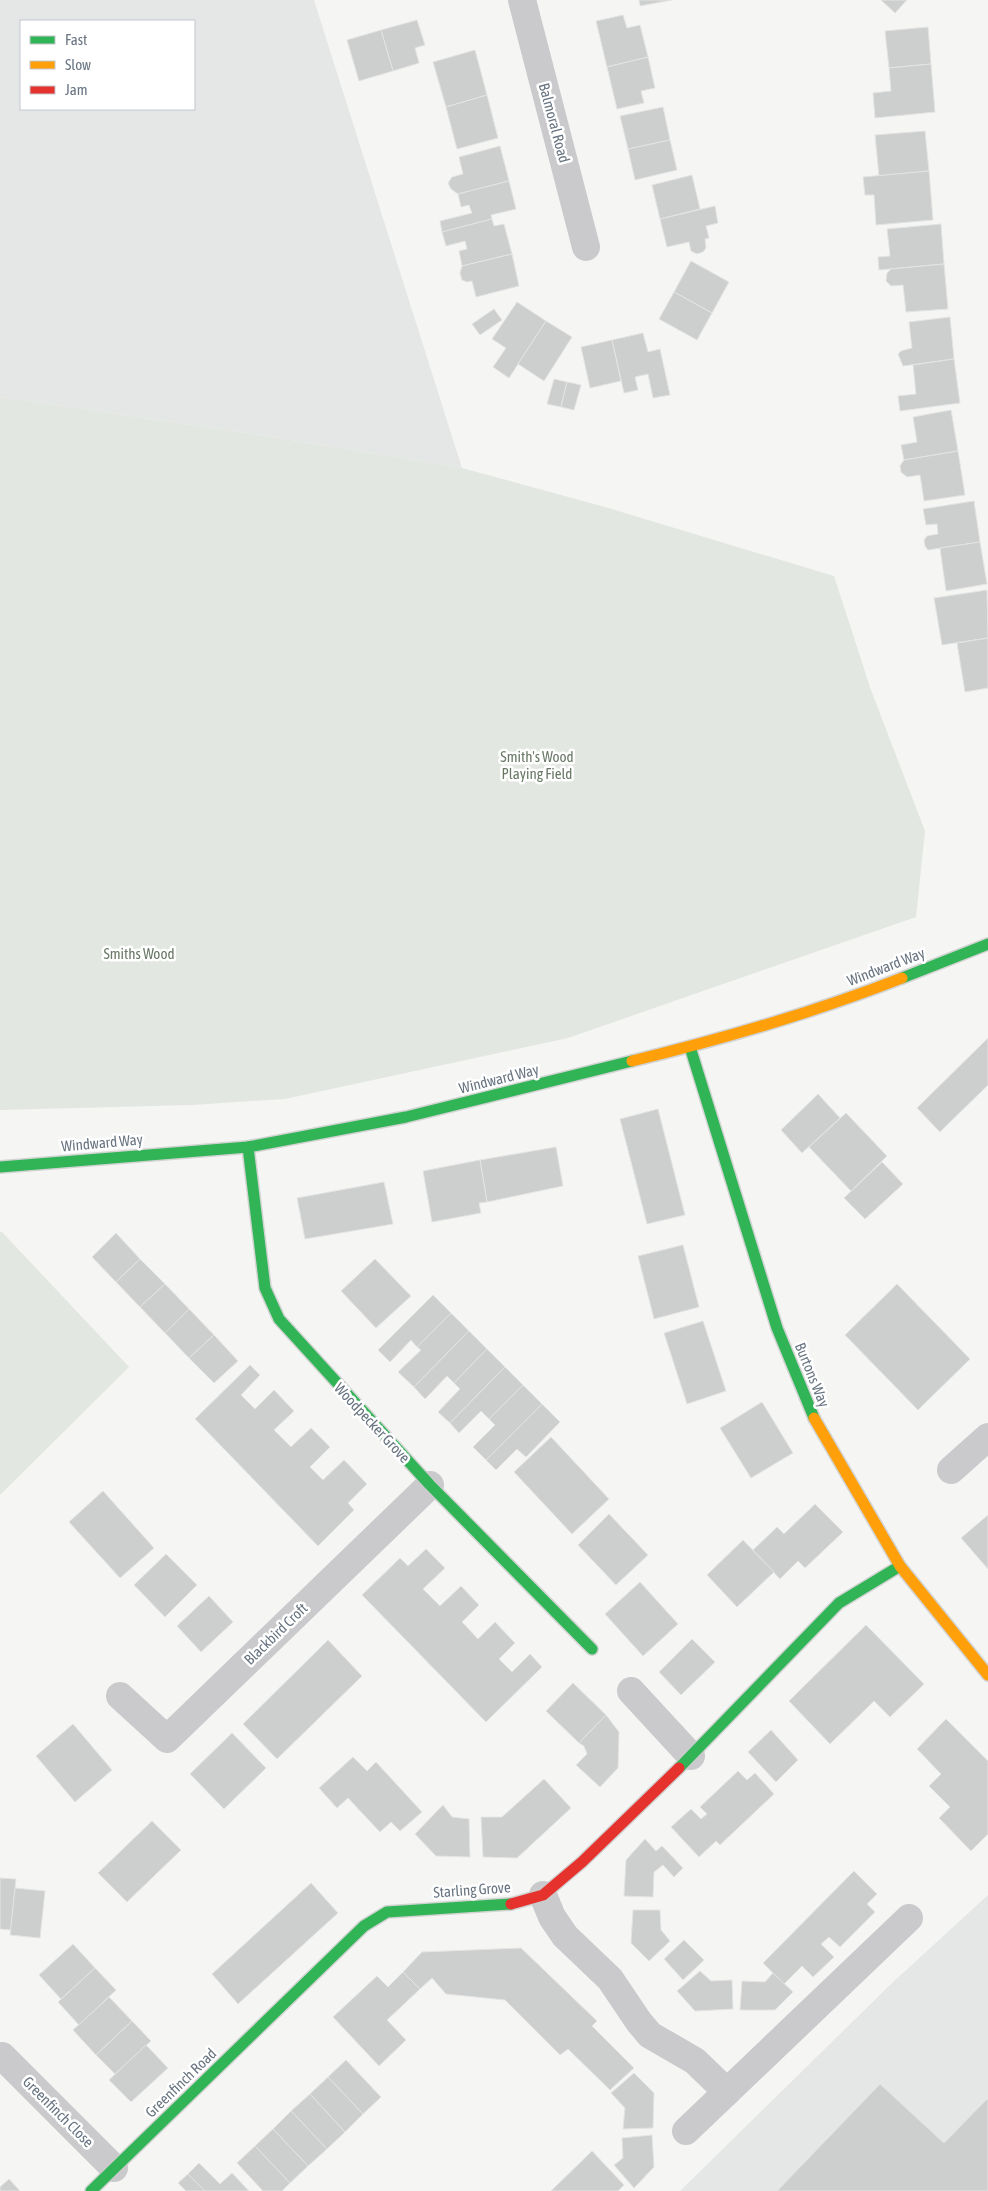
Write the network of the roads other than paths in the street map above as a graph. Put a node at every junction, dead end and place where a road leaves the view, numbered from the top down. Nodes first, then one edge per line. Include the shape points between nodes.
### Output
1 (522, 0) edge
2 (586, 247) dead end
3 (988, 944) edge
4 (690, 1047) junction
5 (248, 1147) junction
6 (0, 1167) edge
7 (988, 1437) edge
8 (952, 1470) dead end
9 (430, 1486) junction
10 (900, 1566) junction
11 (592, 1649) dead end
12 (988, 1675) edge
13 (631, 1691) dead end
14 (120, 1696) dead end
15 (690, 1756) junction
16 (543, 1895) junction
17 (909, 1918) dead end
18 (292, 1996) joint
19 (2, 2056) dead end
20 (727, 2092) junction
21 (686, 2131) dead end
22 (114, 2168) junction
23 (91, 2191) edge

1 - 2 street, Balmoral Road
3 - 4 street, Windward Way via 866,992
4 - 5 street, Windward Way via 406,1117
4 - 10 street, Burtons Way via 777,1328 814,1421
5 - 6 street, Windward Way
5 - 9 street, Woodpecker Grove via 265,1288 279,1319
7 - 8 street
9 - 11 street, Woodpecker Grove
9 - 14 street, Blackbird Croft via 167,1739
10 - 12 street, Burtons Way
10 - 15 street, Starling Grove via 839,1603
13 - 15 street
15 - 16 street, Starling Grove via 582,1862
16 - 18 street, Starling Grove via 506,1905 387,1912 364,1926
16 - 20 street via 565,1936 610,1979 650,2035 695,2061
17 - 20 street
18 - 22 street, Greenfinch Road
19 - 22 street, Greenfinch Close
20 - 21 street
22 - 23 street, Greenfinch Road

